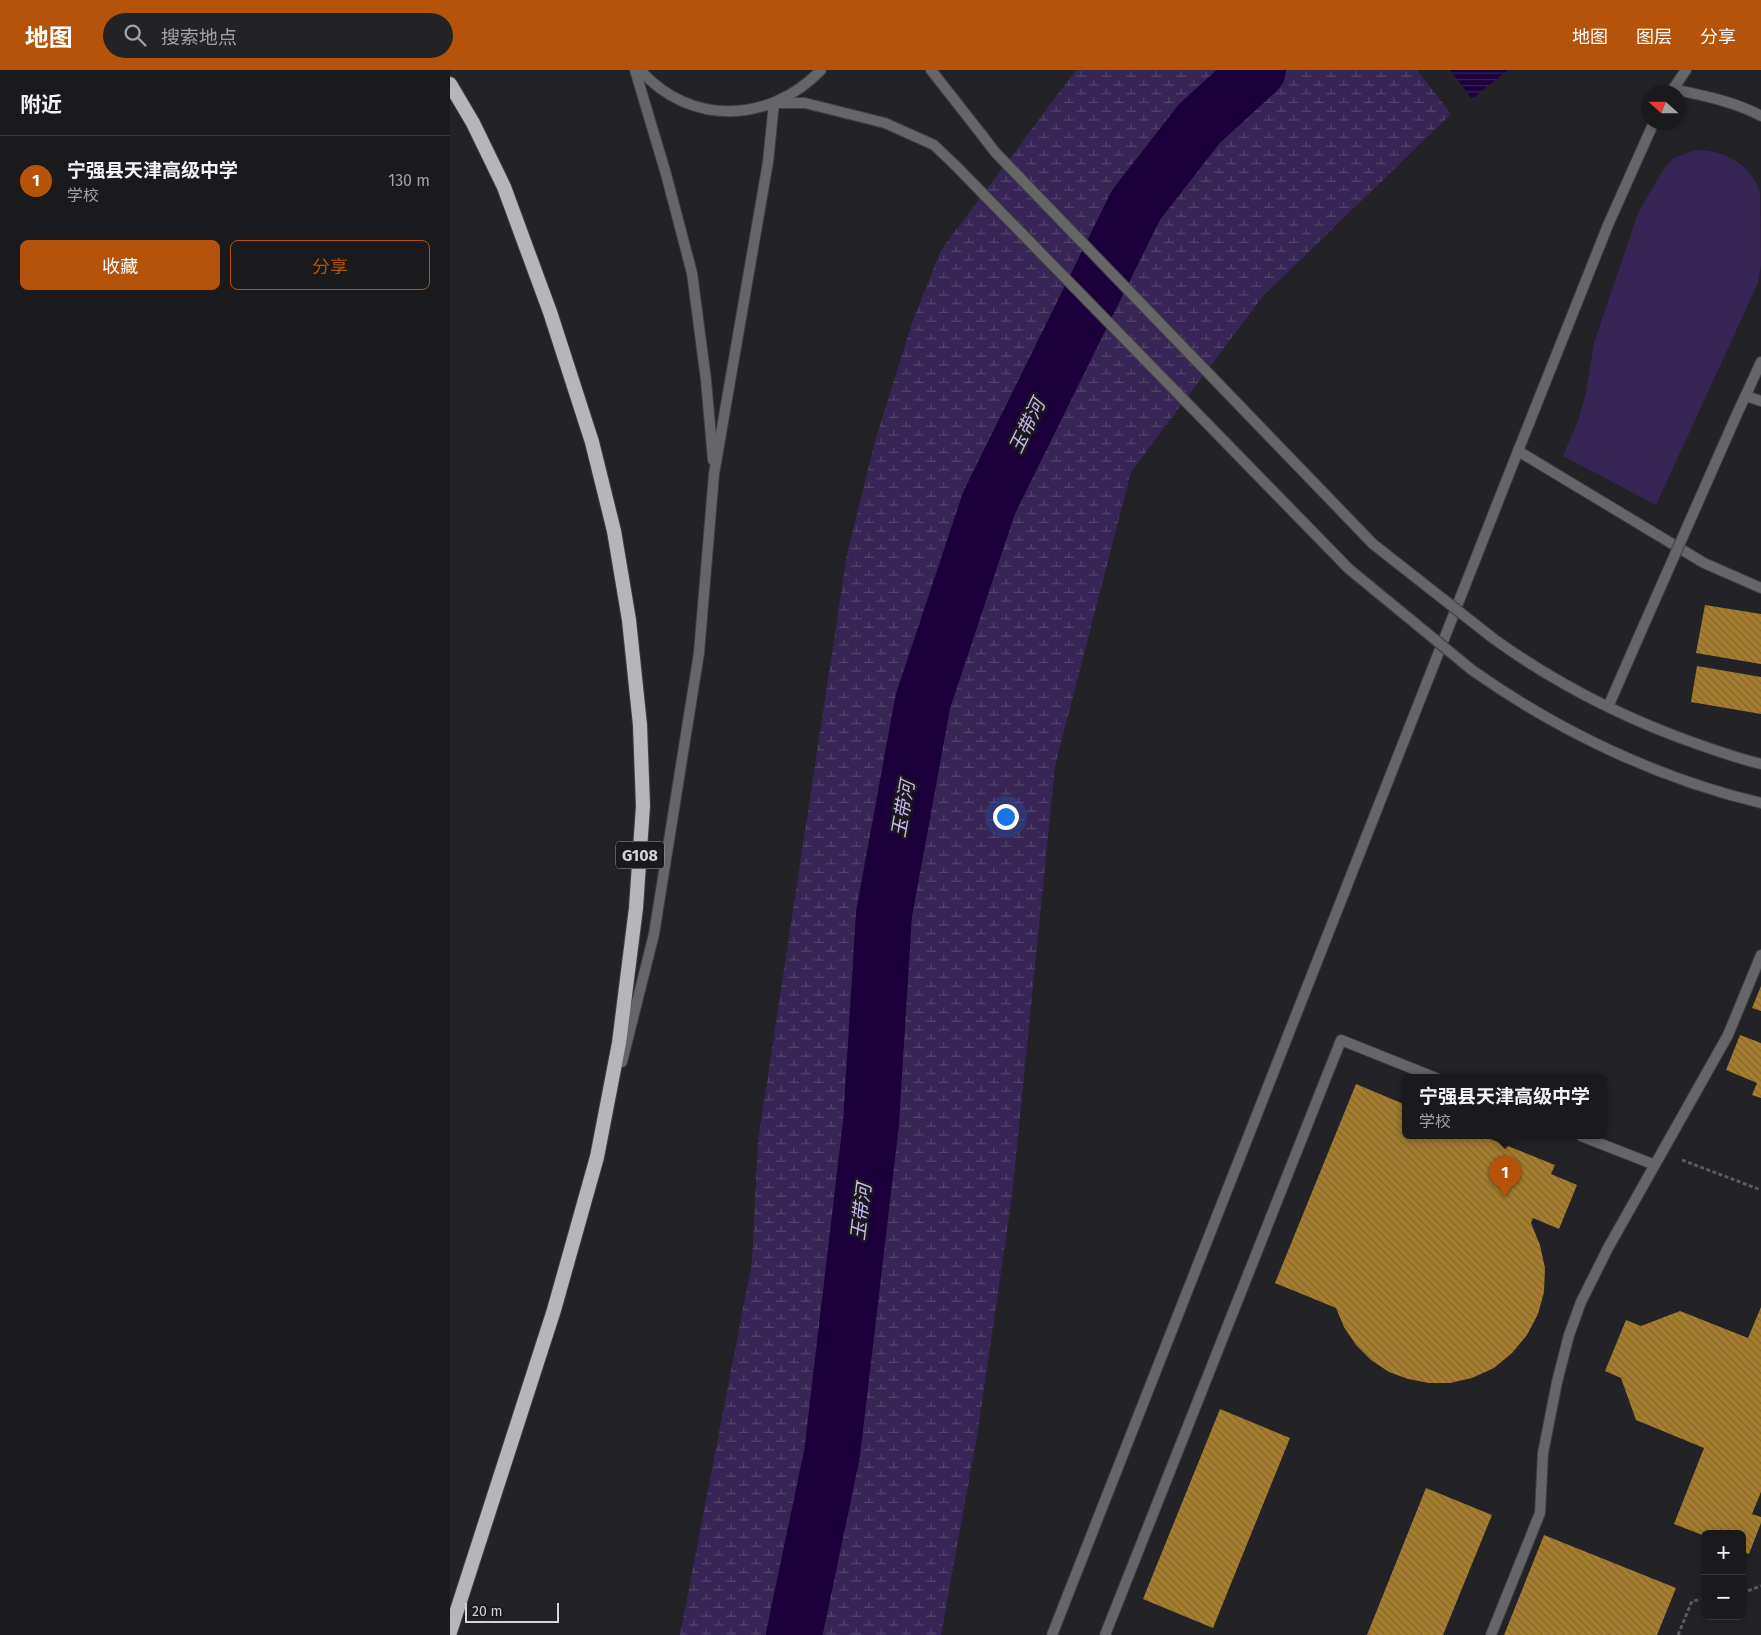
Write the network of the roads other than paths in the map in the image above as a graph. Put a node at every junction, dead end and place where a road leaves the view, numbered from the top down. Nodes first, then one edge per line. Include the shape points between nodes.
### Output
1 (635, 70) edge
2 (640, 70) edge
3 (821, 70) edge
4 (931, 70) edge
5 (1686, 70) edge
6 (450, 84) edge
7 (1676, 85) edge
8 (1686, 94) edge
9 (774, 103) junction
10 (1761, 116) edge
11 (1650, 130) edge
12 (1761, 362) edge
13 (1746, 396) junction
14 (1761, 401) edge
15 (1518, 451) junction
16 (714, 474) junction
17 (1761, 588) edge
18 (1608, 707) junction
19 (1761, 764) edge
20 (1761, 803) edge
21 (1761, 956) edge
22 (1426, 1074) edge
23 (1589, 1139) edge
24 (597, 1157) junction
25 (1654, 1165) junction
26 (450, 1632) edge
27 (1052, 1635) edge
28 (1105, 1635) edge
29 (1491, 1635) edge

1 - 16 street via 692,273
2 - 9 street via 668,94 715,111 739,111
3 - 9 street via 808,84
4 - 18 street, bridge via 996,152 1373,544 1524,661
5 - 7 street
6 - 24 highway, G108 via 504,187 572,377 614,531 629,620 640,725 643,806 636,908 619,1043
8 - 10 street via 1749,109
9 - 16 street via 768,162
9 - 20 street, bridge via 805,103 885,122 934,145 1349,569 1472,670 1571,732 1654,769
11 - 15 street via 1608,226
12 - 13 street
13 - 14 street
13 - 18 street, bridge
15 - 17 street via 1704,563
15 - 27 street
16 - 24 street via 699,653 654,934
18 - 19 street via 1668,734
21 - 25 street via 1728,1035
22 - 28 street via 1341,1040
23 - 25 street
24 - 26 highway, G108 via 554,1310
25 - 29 street via 1581,1302 1569,1335 1543,1453 1540,1513

